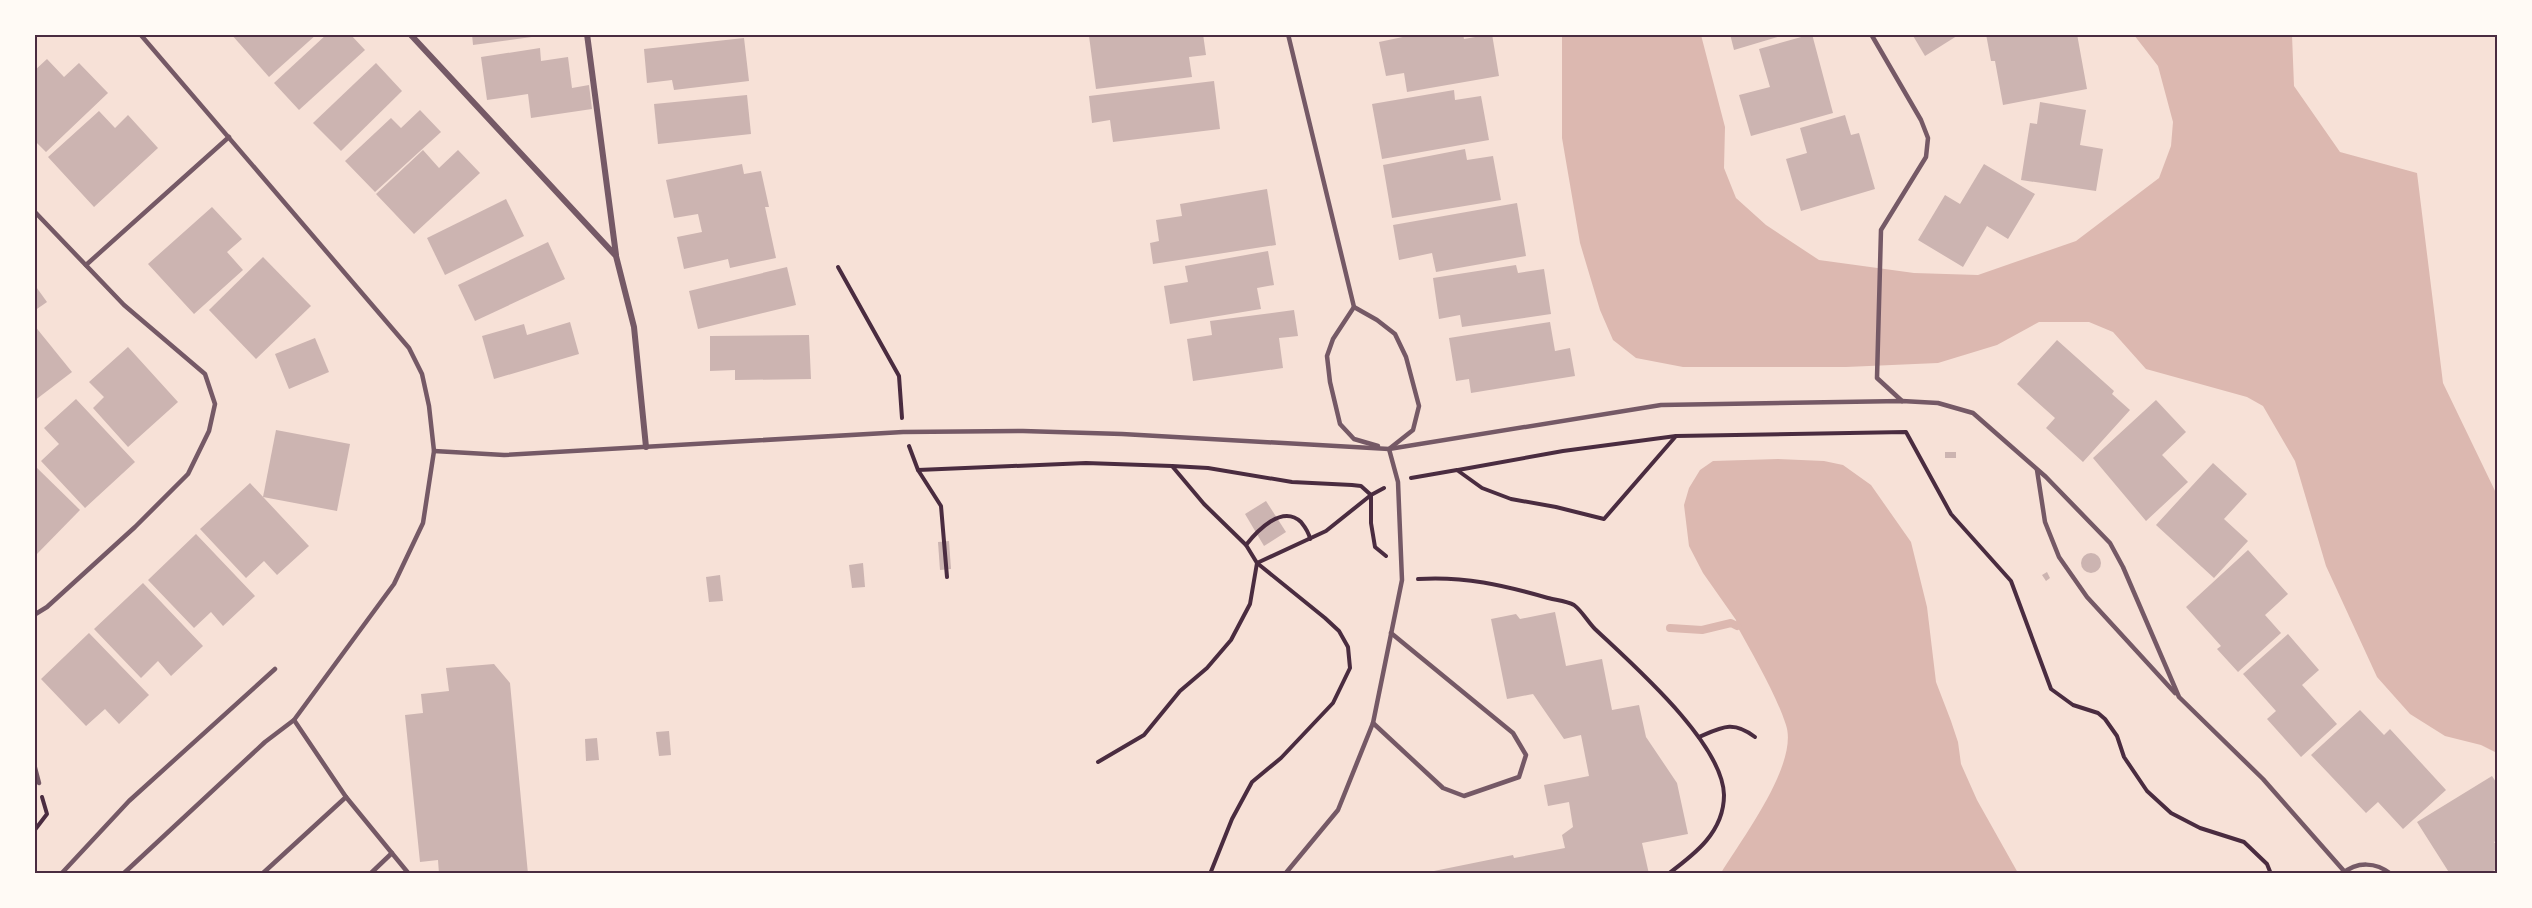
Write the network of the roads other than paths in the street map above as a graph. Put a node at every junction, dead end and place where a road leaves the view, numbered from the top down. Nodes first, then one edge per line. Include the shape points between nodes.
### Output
1 (140, 34) edge
2 (410, 34) edge
3 (587, 34) edge
4 (1288, 34) edge
5 (1871, 34) edge
6 (229, 137) junction
7 (34, 211) edge
8 (616, 256) junction
9 (86, 265) junction
10 (1354, 307) junction
11 (1902, 402) junction
12 (646, 447) junction
13 (1389, 449) junction
14 (434, 451) junction
15 (2037, 470) junction
16 (34, 615) edge
17 (1391, 633) junction
18 (275, 669) dead end
19 (2179, 697) junction
20 (294, 720) junction
21 (1373, 723) junction
22 (34, 764) edge
23 (39, 783) road end
24 (346, 797) junction
25 (392, 853) junction
26 (2343, 872) edge
27 (61, 873) edge
28 (123, 873) edge
29 (262, 873) edge
30 (370, 873) edge
31 (409, 873) edge
32 (1285, 873) edge
33 (2391, 873) edge

1 - 6 lane
2 - 8 street
3 - 8 street
4 - 10 lane
5 - 11 lane via 1928,138 1926,157 1881,230 1877,378
6 - 9 lane
6 - 14 lane via 409,348 422,374
7 - 9 lane
8 - 12 street via 634,327
9 - 16 lane via 124,305 205,374 215,404 209,431 188,474 135,527
10 - 13 lane via 1395,334 1406,357 1419,406 1413,430
10 - 13 lane via 1327,356 1340,424 1353,440
11 - 13 lane via 1661,405
11 - 15 lane via 1938,403 1973,412
12 - 13 lane via 903,432 1023,431
12 - 14 lane via 504,454
13 - 17 lane via 1398,482 1402,580
14 - 20 lane via 423,523 394,585
15 - 19 lane via 2117,554
15 - 19 lane via 2045,522 2059,557 2087,597
17 - 21 lane
17 - 21 lane via 1513,733 1526,755 1519,777 1464,796 1443,788
18 - 27 lane via 129,801
19 - 26 lane via 2263,778
20 - 24 lane
20 - 28 lane
21 - 32 lane via 1338,810
22 - 23 lane
24 - 25 lane
24 - 29 lane
25 - 30 lane
25 - 31 lane
26 - 33 lane via 2367,864

